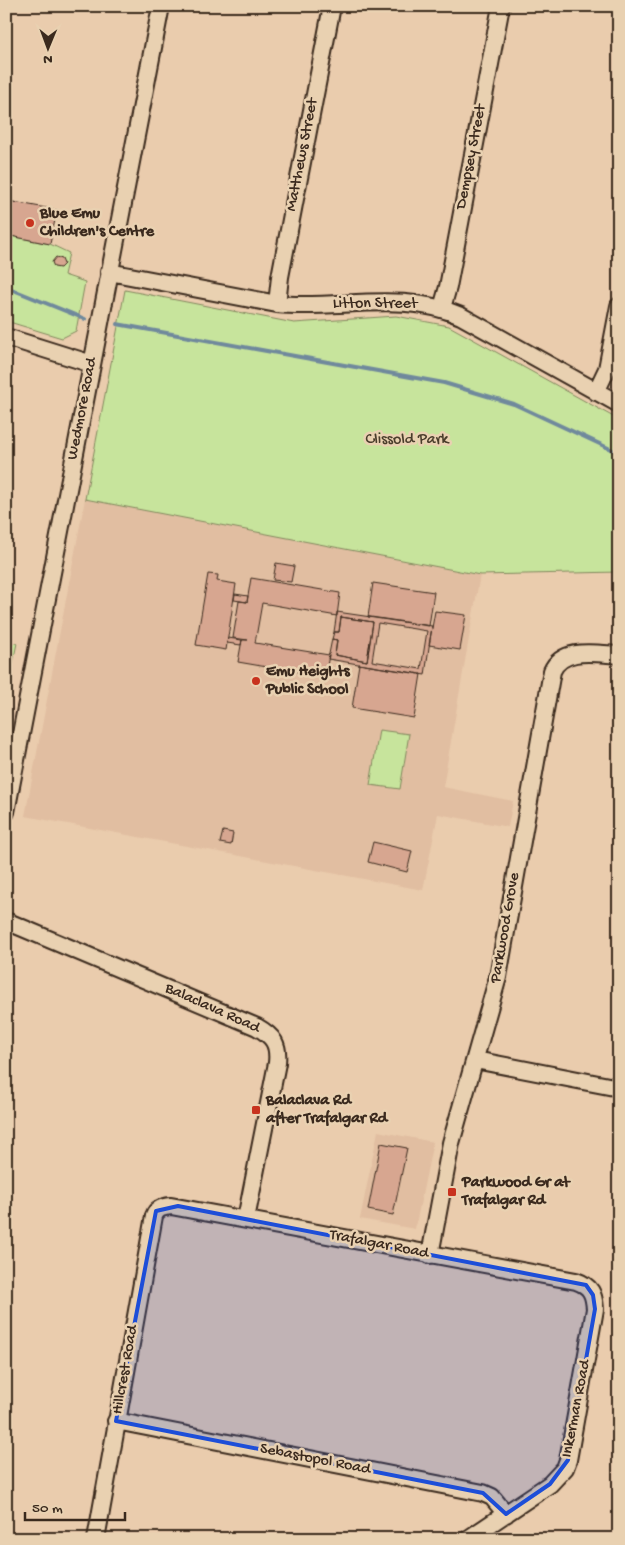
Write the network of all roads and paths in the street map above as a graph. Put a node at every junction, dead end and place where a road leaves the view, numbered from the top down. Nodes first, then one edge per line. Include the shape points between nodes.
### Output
1 (161, 6) edge
2 (332, 6) edge
3 (500, 6) edge
4 (109, 272) junction
5 (277, 304) junction
6 (619, 306) edge
7 (442, 308) junction
8 (6, 337) edge
9 (92, 364) junction
10 (596, 392) junction
11 (619, 404) edge
12 (619, 655) edge
13 (6, 812) edge
14 (6, 921) edge
15 (476, 1060) junction
16 (619, 1088) edge
17 (164, 1207) joint
18 (246, 1219) junction
19 (430, 1254) junction
20 (591, 1291) joint
21 (116, 1421) junction
22 (506, 1514) junction
23 (96, 1539) edge
24 (468, 1539) edge

1 - 4 street, Wedmore Road
2 - 5 street, Matthews Street
3 - 7 street, Dempsey Street
4 - 5 street, Litton Street
4 - 9 street, Wedmore Road
5 - 7 street, Litton Street via 398,302
6 - 10 street via 607,369
7 - 10 street, Litton Street
8 - 9 street
9 - 13 street, Wedmore Road
10 - 11 street, Litton Street
12 - 15 street, Parkwood Grove via 571,654 559,660 552,670 498,977
14 - 18 street, Balaclava Road via 257,1027 273,1039 277,1062
15 - 16 street
15 - 19 street, Parkwood Grove via 450,1143
17 - 18 street, Trafalgar Road via 178,1206
17 - 21 street, Hillcrest Road via 154,1216
18 - 19 street, Trafalgar Road
19 - 20 street, Trafalgar Road via 576,1281
20 - 22 street, Inkerman Road via 595,1310 566,1468 550,1484
21 - 22 street, Sebastopol Road via 483,1493 492,1497
21 - 23 street, Hillcrest Road
22 - 24 street, Inkerman Road

